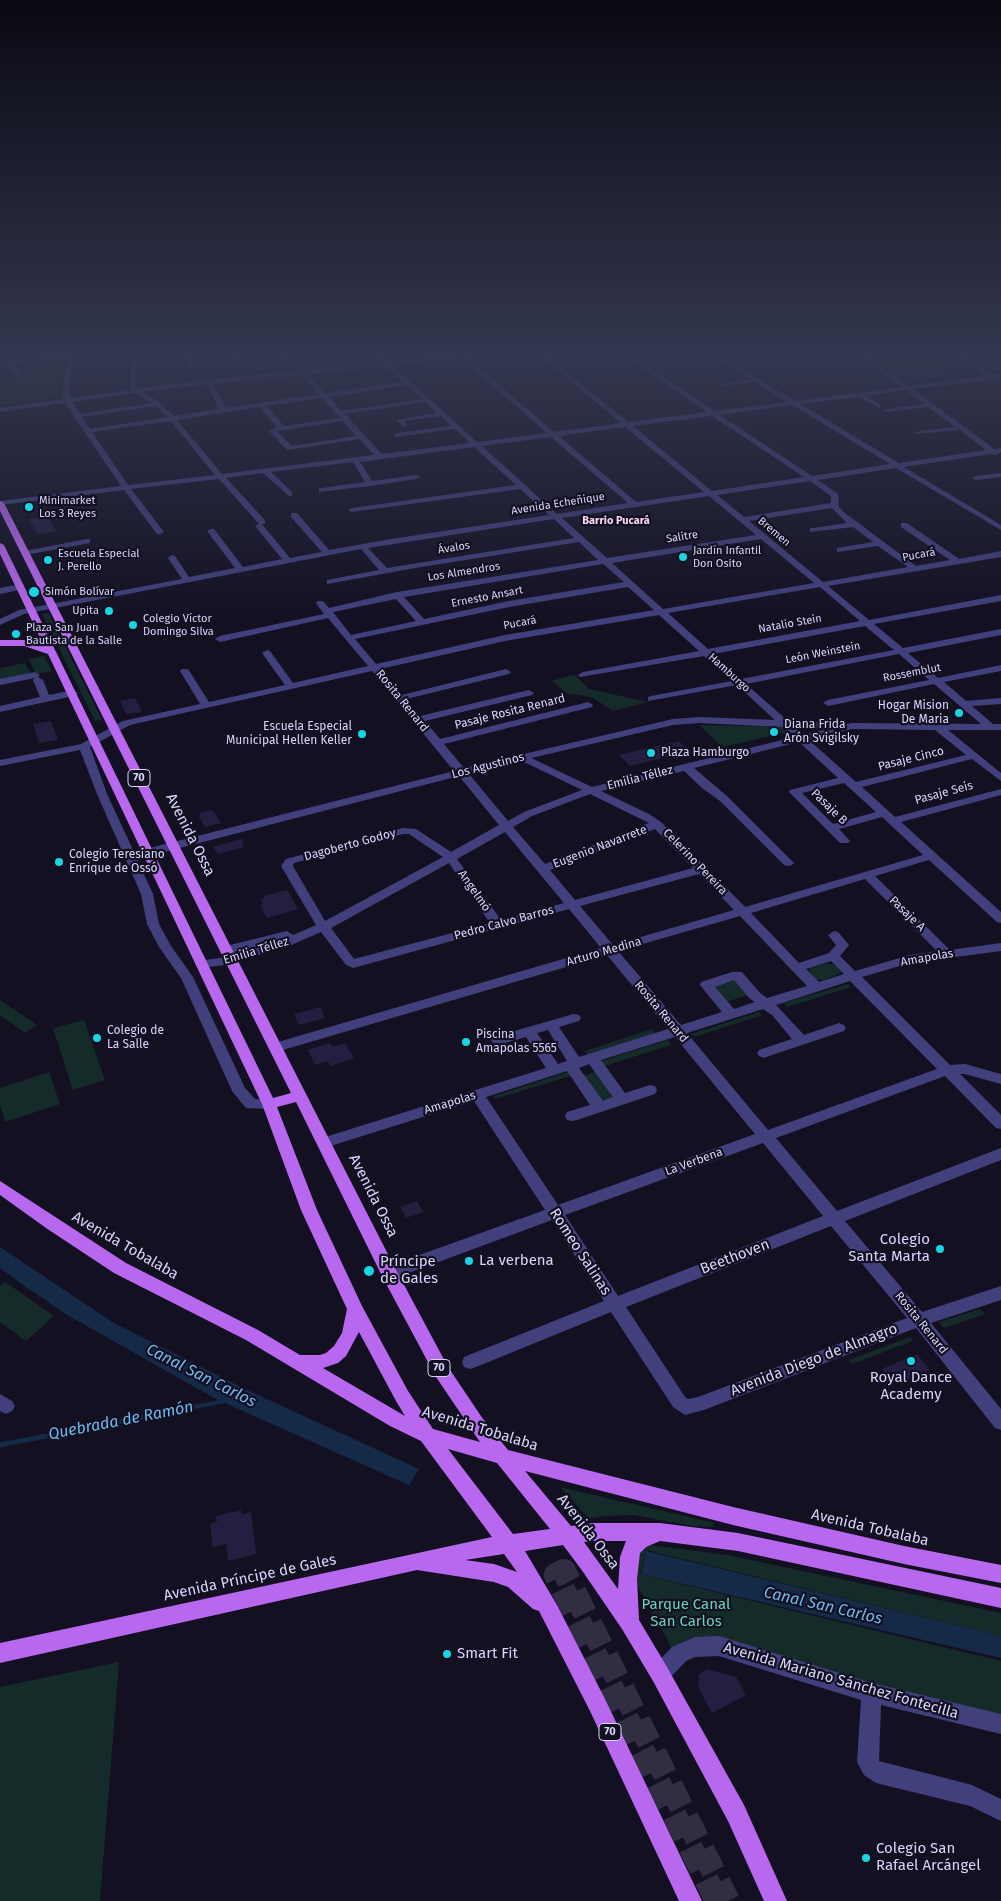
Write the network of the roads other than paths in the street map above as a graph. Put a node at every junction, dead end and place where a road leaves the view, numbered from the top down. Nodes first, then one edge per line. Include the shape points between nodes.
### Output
1 (96, 444) edge
2 (193, 444) edge
3 (367, 444) edge
4 (475, 444) joint
5 (563, 444) edge
6 (651, 444) edge
7 (760, 444) edge
8 (860, 444) edge
9 (982, 444) edge
10 (1001, 450) edge
11 (992, 451) junction
12 (380, 457) junction
13 (1001, 458) edge
14 (355, 460) junction
15 (896, 465) junction
16 (265, 471) junction
17 (1001, 475) edge
18 (221, 477) junction
19 (416, 477) dead end
20 (812, 478) junction
21 (976, 478) dead end
22 (370, 484) junction
23 (522, 486) junction
24 (126, 488) junction
25 (322, 490) dead end
26 (710, 493) junction
27 (289, 494) dead end
28 (0, 503) edge
29 (634, 504) junction
30 (835, 505) junction
31 (352, 510) dead end
32 (294, 515) dead end
33 (555, 516) junction
34 (742, 520) junction
35 (854, 524) junction
36 (904, 525) dead end
37 (1001, 528) edge
38 (813, 530) dead end
39 (211, 531) dead end
40 (160, 532) dead end
41 (762, 536) junction
42 (582, 539) junction
43 (87, 541) dead end
44 (879, 543) junction
45 (0, 545) edge
46 (362, 546) junction
47 (840, 550) dead end
48 (25, 553) junction
49 (327, 553) junction
50 (1001, 554) edge
51 (172, 558) dead end
52 (287, 560) junction
53 (606, 561) junction
54 (957, 561) junction
55 (914, 568) junction
56 (240, 569) junction
57 (385, 571) junction
58 (187, 580) junction
59 (330, 582) dead end
60 (630, 584) junction
61 (821, 584) junction
62 (21, 587) junction
63 (0, 591) edge
64 (397, 595) junction
65 (1001, 598) edge
66 (320, 603) dead end
67 (52, 606) junction
68 (31, 610) junction
69 (661, 612) junction
70 (329, 613) junction
71 (421, 621) junction
72 (0, 622) edge
73 (867, 623) junction
74 (1001, 632) edge
75 (349, 638) junction
76 (220, 639) dead end
77 (0, 643) edge
78 (901, 651) junction
79 (52, 652) junction
80 (706, 652) junction
81 (267, 653) dead end
82 (375, 667) junction
83 (1001, 668) edge
84 (186, 671) dead end
85 (506, 672) dead end
86 (583, 675) dead end
87 (937, 680) junction
88 (0, 682) edge
89 (739, 682) junction
90 (291, 686) junction
91 (72, 693) junction
92 (530, 693) dead end
93 (400, 698) junction
94 (46, 699) junction
95 (650, 699) dead end
96 (1001, 701) edge
97 (828, 702) dead end
98 (965, 704) junction
99 (206, 705) junction
100 (588, 705) dead end
101 (0, 708) edge
102 (418, 720) junction
103 (785, 723) junction
104 (852, 726) junction
105 (938, 727) junction
106 (996, 727) edge
107 (114, 729) junction
108 (802, 739) junction
109 (437, 743) junction
110 (90, 744) junction
111 (973, 756) junction
112 (522, 757) junction
113 (0, 764) edge
114 (686, 767) junction
115 (462, 772) junction
116 (1001, 778) edge
117 (850, 782) junction
118 (589, 791) junction
119 (794, 792) joint
120 (1001, 792) edge
121 (889, 817) junction
122 (658, 824) junction
123 (506, 825) junction
124 (831, 828) junction
125 (844, 841) dead end
126 (173, 846) junction
127 (149, 852) junction
128 (450, 856) junction
129 (932, 856) junction
130 (130, 857) junction
131 (788, 863) dead end
132 (542, 869) junction
133 (702, 869) junction
134 (867, 875) junction
135 (571, 905) junction
136 (742, 911) junction
137 (1001, 919) edge
138 (498, 925) junction
139 (322, 927) junction
140 (834, 935) dead end
141 (1001, 947) edge
142 (609, 950) junction
143 (947, 954) junction
144 (228, 955) junction
145 (833, 956) junction
146 (201, 964) junction
147 (796, 968) junction
148 (854, 976) junction
149 (817, 988) junction
150 (766, 1004) junction
151 (732, 1015) junction
152 (574, 1018) dead end
153 (551, 1025) junction
154 (839, 1028) dead end
155 (529, 1031) junction
156 (678, 1033) junction
157 (498, 1040) dead end
158 (802, 1040) junction
159 (276, 1047) junction
160 (764, 1053) dead end
161 (593, 1059) junction
162 (573, 1065) junction
163 (948, 1070) junction
164 (555, 1071) junction
165 (1001, 1079) edge
166 (650, 1090) dead end
167 (478, 1095) junction
168 (300, 1096) junction
169 (622, 1099) junction
170 (269, 1104) junction
171 (600, 1106) junction
172 (572, 1116) dead end
173 (1001, 1124) edge
174 (766, 1136) junction
175 (324, 1143) junction
176 (1001, 1154) edge
177 (0, 1187) edge
178 (555, 1213) junction
179 (834, 1218) junction
180 (390, 1273) junction
181 (1001, 1293) edge
182 (615, 1304) junction
183 (355, 1309) junction
184 (919, 1320) junction
185 (295, 1361) junction
186 (470, 1362) dead end
187 (685, 1407) joint
188 (1001, 1422) edge
189 (428, 1435) junction
190 (500, 1455) junction
191 (660, 1532) junction
192 (566, 1534) junction
193 (509, 1542) junction
194 (412, 1562) junction
195 (1001, 1574) edge
196 (1001, 1598) edge
197 (550, 1612) junction
198 (629, 1622) junction
199 (4, 1651) edge
200 (660, 1674) junction
201 (872, 1693) junction
202 (1001, 1724) edge
203 (1001, 1810) edge
204 (691, 1901) edge
205 (776, 1901) edge

1 - 24 street
2 - 18 street
3 - 12 street
4 - 12 street
4 - 23 street, Hamburgo
5 - 29 street
6 - 26 street, Bremen
7 - 20 street
8 - 15 street
9 - 11 street
10 - 11 street, Avenida Echeñique
11 - 13 street
11 - 15 street, Avenida Echeñique
12 - 14 street
14 - 16 street
14 - 22 street
15 - 20 street, Avenida Echeñique
15 - 37 street
16 - 18 street
16 - 27 street
17 - 21 street
18 - 24 street
18 - 52 street
19 - 22 street
20 - 26 street, Avenida Echeñique
20 - 30 street via 835,496
22 - 25 street
23 - 31 street
23 - 33 street, Hamburgo
24 - 28 street
24 - 40 street
26 - 29 street, Avenida Echeñique
26 - 34 street, Bremen
28 - 48 main road, Avenida Ossa / 70
29 - 33 street, Avenida Echeñique
30 - 34 street
30 - 35 street
32 - 49 street
33 - 42 street, Hamburgo
33 - 46 street, Avenida Echeñique
34 - 41 street, Bremen
35 - 38 street
35 - 44 street
36 - 54 street, Pucará
39 - 56 street
41 - 53 street, Salitre
41 - 61 street, Bremen
42 - 53 street, Hamburgo
42 - 57 street, Ávalos
43 - 48 street
44 - 47 street
44 - 55 street
45 - 62 main road, 70
46 - 49 street, Avenida Echeñique
46 - 57 street
48 - 67 main road, Avenida Ossa / 70
49 - 52 street, Avenida Echeñique
50 - 54 street, Pucará
51 - 58 street
52 - 56 street, Avenida Echeñique
53 - 60 street, Hamburgo
53 - 64 street, Los Almendros
54 - 55 street, Pucará
55 - 61 street, Pucará
56 - 58 street, Avenida Echeñique
57 - 59 street, Ávalos
58 - 67 street, Avenida Echeñique
60 - 69 street, Hamburgo
60 - 71 street, Ernesto Ansart
61 - 69 street, Pucará
61 - 73 street, Bremen
62 - 63 street
62 - 68 main road, 70
64 - 70 street, Los Almendros
64 - 71 street
65 - 73 street, Natalio Stein
66 - 70 street, Rosita Renard
67 - 68 street, Avenida Echeñique
67 - 107 main road, Avenida Ossa / 70
68 - 72 street, Avenida Echeñique via 11,615
68 - 79 main road, 70
69 - 80 street, Hamburgo
69 - 82 street, Pucará via 505,638
70 - 75 street, Rosita Renard
70 - 76 street, Los Almendros
71 - 75 street, Ernesto Ansart
73 - 78 street, Bremen
73 - 80 street, Natalio Stein
74 - 78 street, León Weinstein
75 - 82 street, Rosita Renard
77 - 79 main road via 25,643
78 - 87 street, Bremen
78 - 89 street, León Weinstein
79 - 91 main road, 70
80 - 86 street, Natalio Stein
80 - 89 street, Hamburgo
81 - 90 street
82 - 90 street, Pucará
82 - 93 street, Rosita Renard
83 - 87 street, Rossemblut
84 - 99 street
85 - 93 street
87 - 97 street, Rossemblut
87 - 98 street, Bremen
88 - 94 street via 36,677
89 - 95 street, León Weinstein
89 - 103 street, Hamburgo
90 - 99 street, Pucará
91 - 94 street
91 - 110 main road, 70
92 - 102 street, Pasaje Rosita Renard
93 - 102 street, Rosita Renard
94 - 101 street
96 - 98 street
98 - 106 street, Bremen
99 - 107 street, Pucará via 127,723
100 - 109 street, Pasaje Rosita Renard
102 - 109 street, Rosita Renard
103 - 104 street, Los Agustinos
103 - 108 street, Hamburgo
103 - 112 street, Los Agustinos via 673,722
104 - 105 street, Emilia Téllez
104 - 108 street, Emilia Téllez
105 - 106 street, Emilia Téllez
105 - 111 street
107 - 110 street, Pucará
107 - 126 main road, Avenida Ossa / 70
108 - 114 street, Emilia Téllez
108 - 117 street, Hamburgo
109 - 115 street, Rosita Renard
110 - 113 street
110 - 127 main road, 70
110 - 130 street via 102,794
111 - 116 street
111 - 117 street, Pasaje Cinco
112 - 115 street, Los Agustinos
112 - 118 street, Celerino Pereira
114 - 118 street, Emilia Téllez
114 - 131 street via 724,799
115 - 123 street, Rosita Renard
115 - 126 street, Los Agustinos
117 - 119 street, Pasaje Cinco
117 - 121 street, Hamburgo
118 - 122 street, Celerino Pereira
118 - 123 street, Emilia Téllez
119 - 124 street, Pasaje B
120 - 121 street, Pasaje Seis
121 - 124 street, Pasaje Seis
121 - 129 street, Hamburgo
122 - 132 street, Eugenio Navarrete
122 - 133 street, Celerino Pereira
123 - 128 street, Emilia Téllez
123 - 132 street, Rosita Renard
124 - 125 street, Pasaje B
126 - 127 street, Los Agustinos
126 - 144 main road, Avenida Ossa / 70
127 - 130 street, Los Agustinos
127 - 146 main road, 70
128 - 138 street, Angelmó
128 - 139 street, Emilia Téllez via 362,908
128 - 139 street, Dagoberto Godoy via 412,832 403,831 290,861 286,866
129 - 134 street, Arturo Medina
129 - 137 street, Hamburgo
130 - 170 street via 147,894 153,924 187,977 239,1091 251,1104
132 - 135 street, Rosita Renard
133 - 135 street, Pedro Calvo Barros
133 - 136 street, Celerino Pereira
134 - 136 street, Arturo Medina
134 - 143 street, Pasaje A
135 - 138 street, Pedro Calvo Barros
135 - 142 street, Rosita Renard
136 - 142 street, Arturo Medina
136 - 147 street, Celerino Pereira
138 - 139 street, Pedro Calvo Barros via 353,964
139 - 144 street, Emilia Téllez via 285,943
140 - 145 street via 843,945
141 - 143 street, Amapolas
142 - 156 street, Rosita Renard
142 - 159 street, Arturo Medina
143 - 148 street, Amapolas via 910,959
144 - 146 street, Emilia Téllez
144 - 159 main road, Avenida Ossa / 70
145 - 147 street
145 - 148 street
146 - 170 main road, 70
147 - 149 street, Celerino Pereira
148 - 149 street, Amapolas
148 - 163 street
149 - 150 street, Amapolas
150 - 151 street, Amapolas
150 - 151 street via 754,996 737,976 706,985
150 - 158 street
151 - 156 street, Amapolas
152 - 153 street
153 - 155 street
153 - 162 street
154 - 158 street
155 - 157 street
155 - 164 street
156 - 161 street, Amapolas
156 - 174 street, Rosita Renard
158 - 160 street
159 - 168 main road, Avenida Ossa / 70
161 - 162 street, Amapolas
161 - 169 street
162 - 164 street, Amapolas
162 - 171 street
163 - 165 street, La Verbena via 966,1069
163 - 173 street
163 - 174 street, La Verbena
164 - 167 street, Amapolas
166 - 169 street
167 - 175 street, Amapolas
167 - 178 street, Romeo Salinas
168 - 170 main road
168 - 175 main road, Avenida Ossa / 70
169 - 171 street
170 - 183 main road, 70 via 316,1227
171 - 172 street
174 - 178 street, La Verbena
174 - 179 street, Rosita Renard
175 - 180 main road, Avenida Ossa / 70
176 - 179 street, Beethoven
177 - 185 main road, Avenida Tobalaba via 120,1268 252,1335
178 - 180 street, La Verbena
178 - 182 street, Romeo Salinas
179 - 182 street, Beethoven
179 - 184 street, Rosita Renard
180 - 190 main road, Avenida Ossa / 70 via 450,1386
181 - 184 street, Avenida Diego de Almagro
182 - 186 street, Beethoven
182 - 187 street, Romeo Salinas
183 - 185 main road via 350,1334 336,1354 320,1362
183 - 189 main road, 70 via 384,1366
184 - 187 street, Avenida Diego de Almagro via 698,1405
184 - 188 street, Rosita Renard
185 - 189 main road, Avenida Tobalaba
189 - 190 main road, Avenida Tobalaba
189 - 193 main road, 70
190 - 192 main road, Avenida Ossa / 70
190 - 195 main road, Avenida Tobalaba via 724,1514
191 - 192 main road
191 - 196 main road via 738,1542
191 - 198 main road via 639,1541 629,1557
192 - 193 main road
192 - 198 main road, Avenida Ossa / 70
193 - 194 main road, Avenida Príncipe de Gales
193 - 197 main road, 70
194 - 197 main road via 494,1573 514,1580
194 - 199 main road, Avenida Príncipe de Gales
197 - 204 main road, 70
198 - 200 main road, Avenida Ossa / 70
200 - 201 street, Avenida Mariano Sánchez Fontecilla via 679,1654 695,1647 719,1646
200 - 205 main road, Avenida Ossa / 70 via 736,1813
201 - 202 street, Avenida Mariano Sánchez Fontecilla
201 - 203 street via 868,1762 871,1768 876,1772 972,1796

